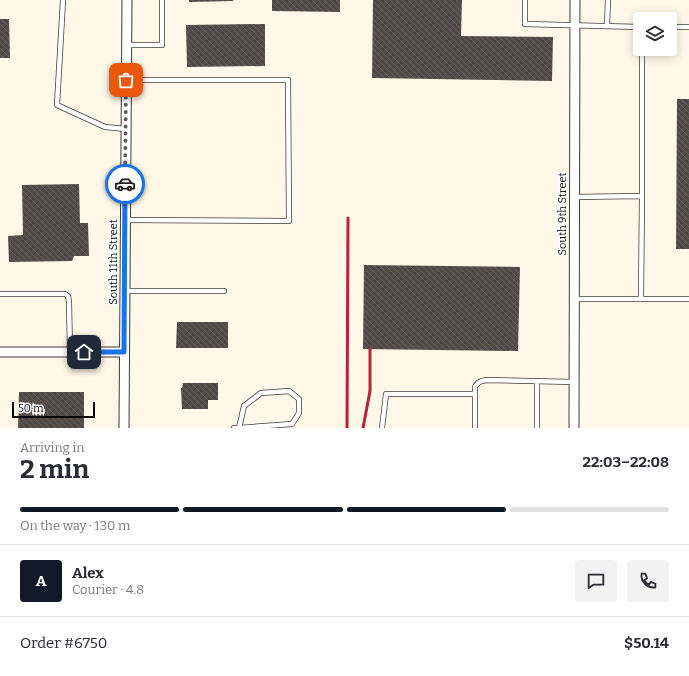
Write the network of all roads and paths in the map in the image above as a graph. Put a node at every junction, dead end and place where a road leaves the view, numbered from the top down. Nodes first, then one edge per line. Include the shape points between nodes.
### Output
1 (63, 0) edge
2 (127, 0) edge
3 (162, 0) edge
4 (525, 0) edge
5 (575, 0) edge
6 (608, 0) edge
7 (574, 25) junction
8 (607, 26) junction
9 (633, 27) edge
10 (677, 27) edge
11 (689, 27) edge
12 (126, 45) junction
13 (642, 56) edge
14 (126, 80) junction
15 (126, 129) junction
16 (642, 196) junction
17 (574, 198) junction
18 (125, 220) junction
19 (125, 291) junction
20 (224, 291) dead end
21 (0, 294) edge
22 (574, 299) junction
23 (641, 299) junction
24 (689, 299) edge
25 (0, 352) edge
26 (70, 352) junction
27 (124, 352) junction
28 (538, 381) junction
29 (574, 382) junction
30 (475, 394) junction
31 (124, 428) edge
32 (234, 428) edge
33 (239, 428) edge
34 (382, 428) edge
35 (475, 428) edge
36 (537, 428) edge
37 (574, 428) edge

1 - 15 lane via 57,105 105,127
2 - 12 street, South 11th Street
3 - 12 lane via 162,45
4 - 7 lane via 525,24
5 - 7 street, South 9th Street
6 - 8 lane
7 - 8 lane
7 - 17 street, South 9th Street
8 - 9 lane
10 - 11 lane
12 - 14 street, South 11th Street
13 - 16 lane
14 - 15 street, South 11th Street
14 - 18 lane via 288,80 289,221
15 - 18 street, South 11th Street
16 - 17 lane
16 - 23 lane
17 - 22 street, South 9th Street
18 - 19 street, South 11th Street
19 - 20 lane
19 - 27 street, South 11th Street
21 - 26 lane via 68,296
22 - 23 lane
22 - 29 street, South 9th Street
23 - 24 lane
25 - 26 street
26 - 27 street
27 - 31 street, South 11th Street
28 - 29 lane
28 - 30 lane via 480,381 475,387
28 - 36 lane
29 - 37 street, South 9th Street
30 - 34 lane via 386,394
30 - 35 lane
32 - 33 lane
33 - 33 lane via 292,424 299,413 299,399 290,391 261,393 244,406

